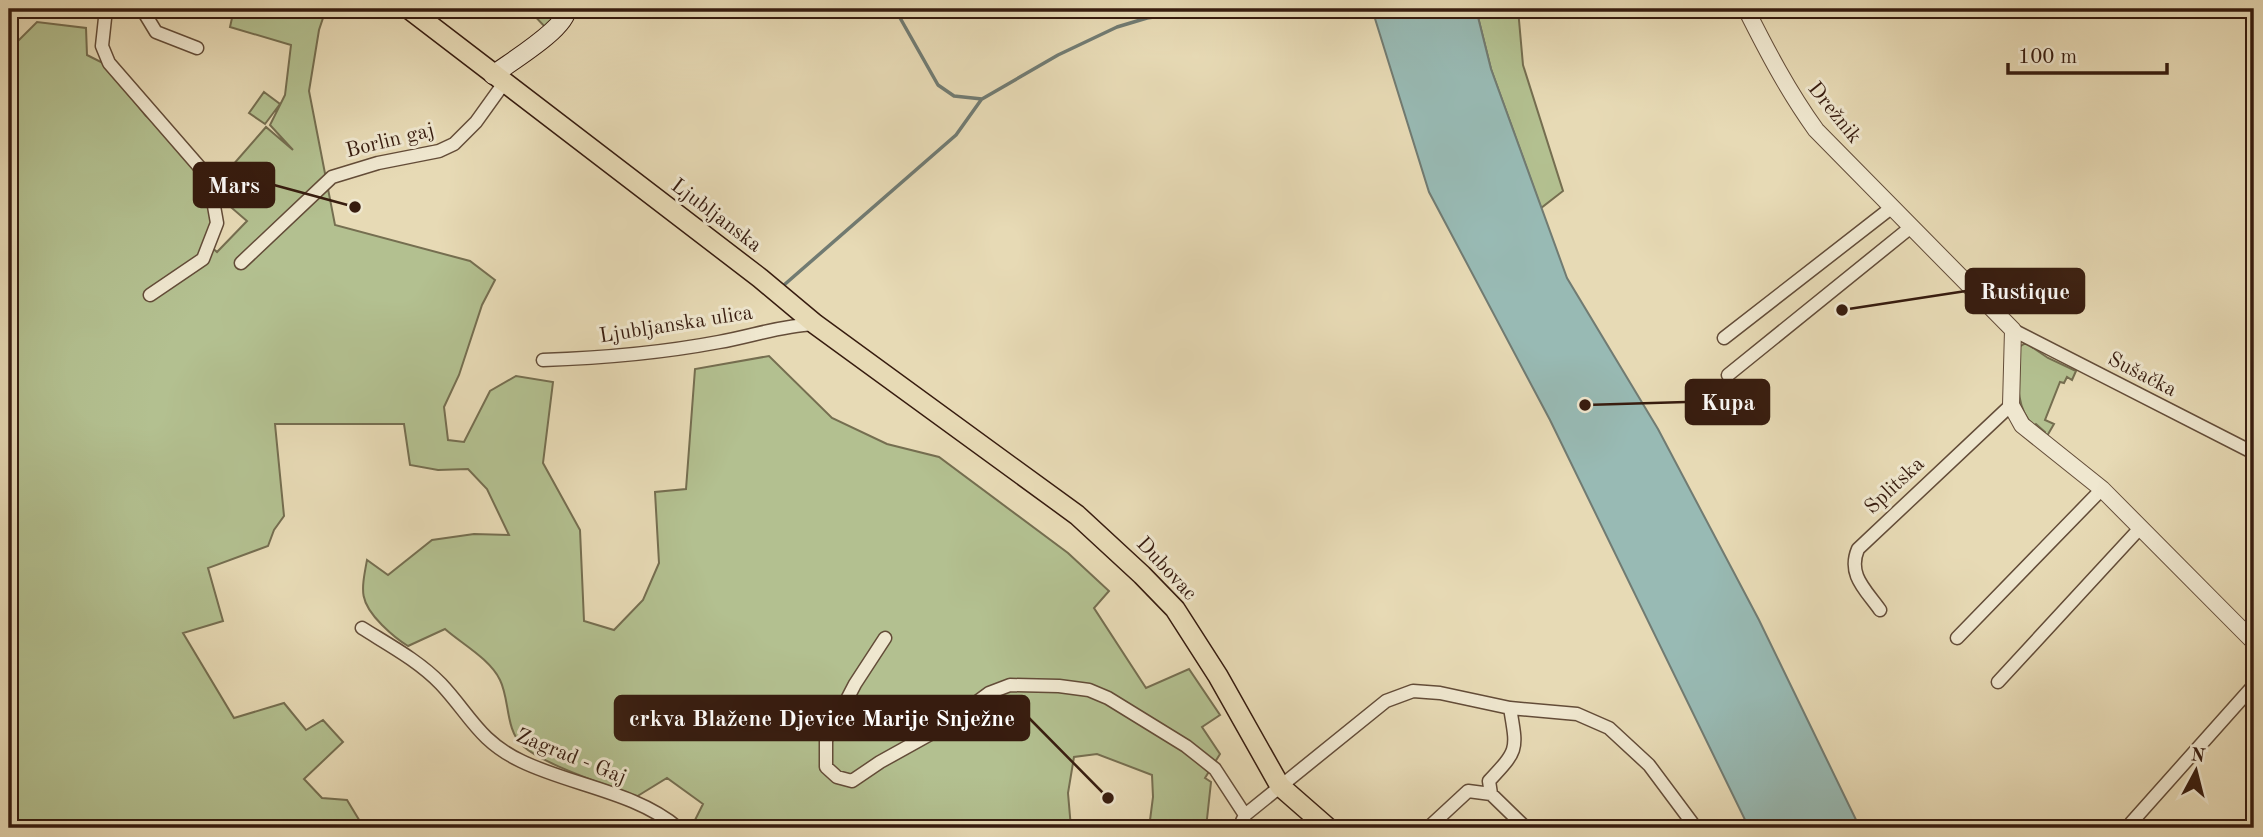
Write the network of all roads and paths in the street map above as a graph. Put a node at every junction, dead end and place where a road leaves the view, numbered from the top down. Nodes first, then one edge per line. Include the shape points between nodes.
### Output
1 (106, 9) edge
2 (142, 9) edge
3 (410, 9) edge
4 (567, 9) edge
5 (1746, 9) edge
6 (197, 48) dead end
7 (498, 79) junction
8 (1891, 208) junction
9 (1910, 227) junction
10 (241, 263) dead end
11 (150, 295) dead end
12 (814, 324) junction
13 (2013, 330) junction
14 (1724, 338) dead end
15 (543, 359) dead end
16 (1728, 375) dead end
17 (911, 395) joint
18 (2011, 405) junction
19 (2254, 453) edge
20 (2102, 489) junction
21 (2141, 527) junction
22 (1880, 610) dead end
23 (362, 628) dead end
24 (885, 638) dead end
25 (1957, 638) dead end
26 (2254, 642) edge
27 (1998, 682) dead end
28 (2254, 685) edge
29 (1510, 708) junction
30 (1280, 786) junction
31 (1491, 794) junction
32 (1245, 815) junction
33 (678, 828) edge
34 (1239, 828) edge
35 (1328, 828) edge
36 (1428, 828) edge
37 (1526, 828) edge
38 (1696, 828) edge
39 (2136, 828) edge

1 - 11 street via 102,46 109,63 209,178 217,223 203,259
2 - 6 street via 156,32
3 - 7 main road, Ljubljanska
4 - 7 main road via 558,27
5 - 8 street, Drežnik via 1783,81 1816,130
7 - 10 street, Borlin gaj via 476,122 454,144 332,177
7 - 12 main road, Ljubljanska via 761,278
8 - 9 street, Drežnik
8 - 14 street
9 - 13 street, Drežnik
9 - 16 street
12 - 15 street, Ljubljanska ulica via 786,325 721,342 608,358
12 - 17 main road, Ljubljanska
13 - 18 street
13 - 19 street, Sušačka
17 - 30 main road, Dubovac via 1077,515 1175,609
18 - 20 street via 2022,425
18 - 22 street, Splitska via 1858,549 1853,561 1858,580
20 - 21 street
20 - 25 street
21 - 26 street
21 - 27 street
23 - 33 street, Zagrad - Gaj via 440,683 487,740 521,761 633,803
24 - 32 street via 826,740 826,767 837,777 852,780 943,727 989,693 1010,685 1059,686 1108,698 1186,746 1215,769
28 - 39 street via 2131,823
29 - 30 street via 1440,692 1404,694 1386,701
29 - 31 street via 1516,743 1509,759 1489,781
29 - 38 street via 1577,714 1609,728 1649,765
30 - 32 street
30 - 35 main road, Dubovac
31 - 36 street via 1468,791
31 - 37 street
32 - 34 street

